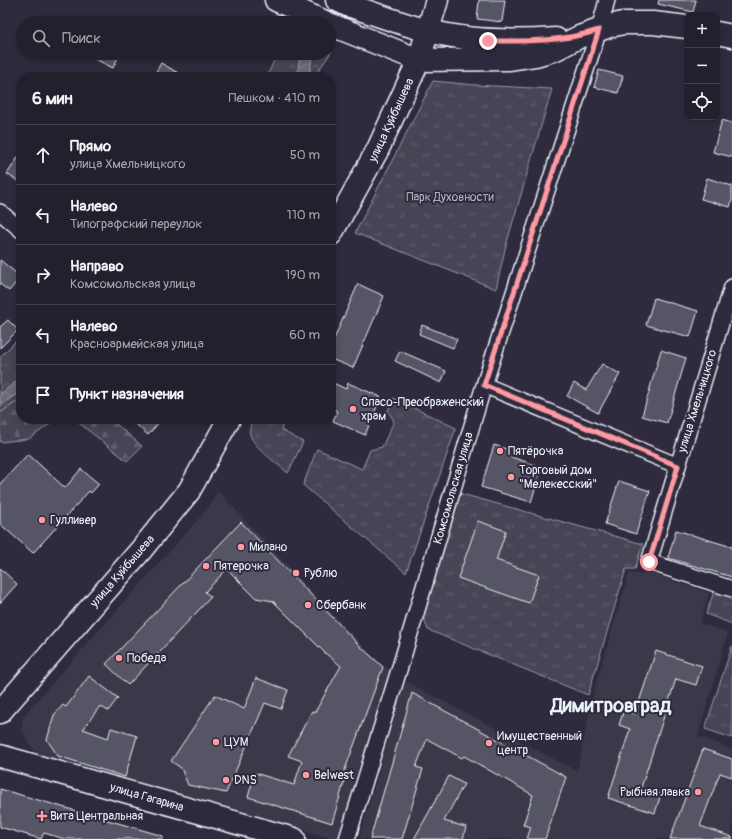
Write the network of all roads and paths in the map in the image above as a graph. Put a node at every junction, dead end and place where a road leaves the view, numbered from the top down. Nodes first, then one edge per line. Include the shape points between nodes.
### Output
1 (438, 0) edge
2 (607, 0) edge
3 (278, 1) edge
4 (342, 2) edge
5 (311, 16) edge
6 (336, 27) edge
7 (684, 27) edge
8 (429, 31) junction
9 (589, 33) junction
10 (720, 33) edge
11 (732, 36) edge
12 (420, 60) junction
13 (0, 212) edge
14 (336, 225) edge
15 (16, 226) edge
16 (732, 287) edge
17 (484, 385) junction
18 (226, 424) edge
19 (678, 466) junction
20 (732, 589) edge
21 (0, 712) edge
22 (0, 756) edge
23 (294, 839) edge
24 (347, 839) edge

1 - 8 main road, улица Куйбышева
2 - 9 street, Комсомольская улица
3 - 5 main road
4 - 8 main road
6 - 12 main road
7 - 9 main road via 622,23
8 - 9 main road via 488,41 534,41
8 - 12 main road, улица Куйбышева
9 - 12 main road via 556,49 536,55 510,59
9 - 17 street, Комсомольская улица
10 - 11 main road
12 - 14 main road, улица Куйбышева via 378,148
13 - 15 street
16 - 19 street, улица Хмельницкого
17 - 19 street
17 - 24 street, Комсомольская улица
18 - 21 main road, улица Куйбышева via 190,491
19 - 20 street, улица Хмельницкого via 649,562
22 - 23 main road, улица Гагарина

